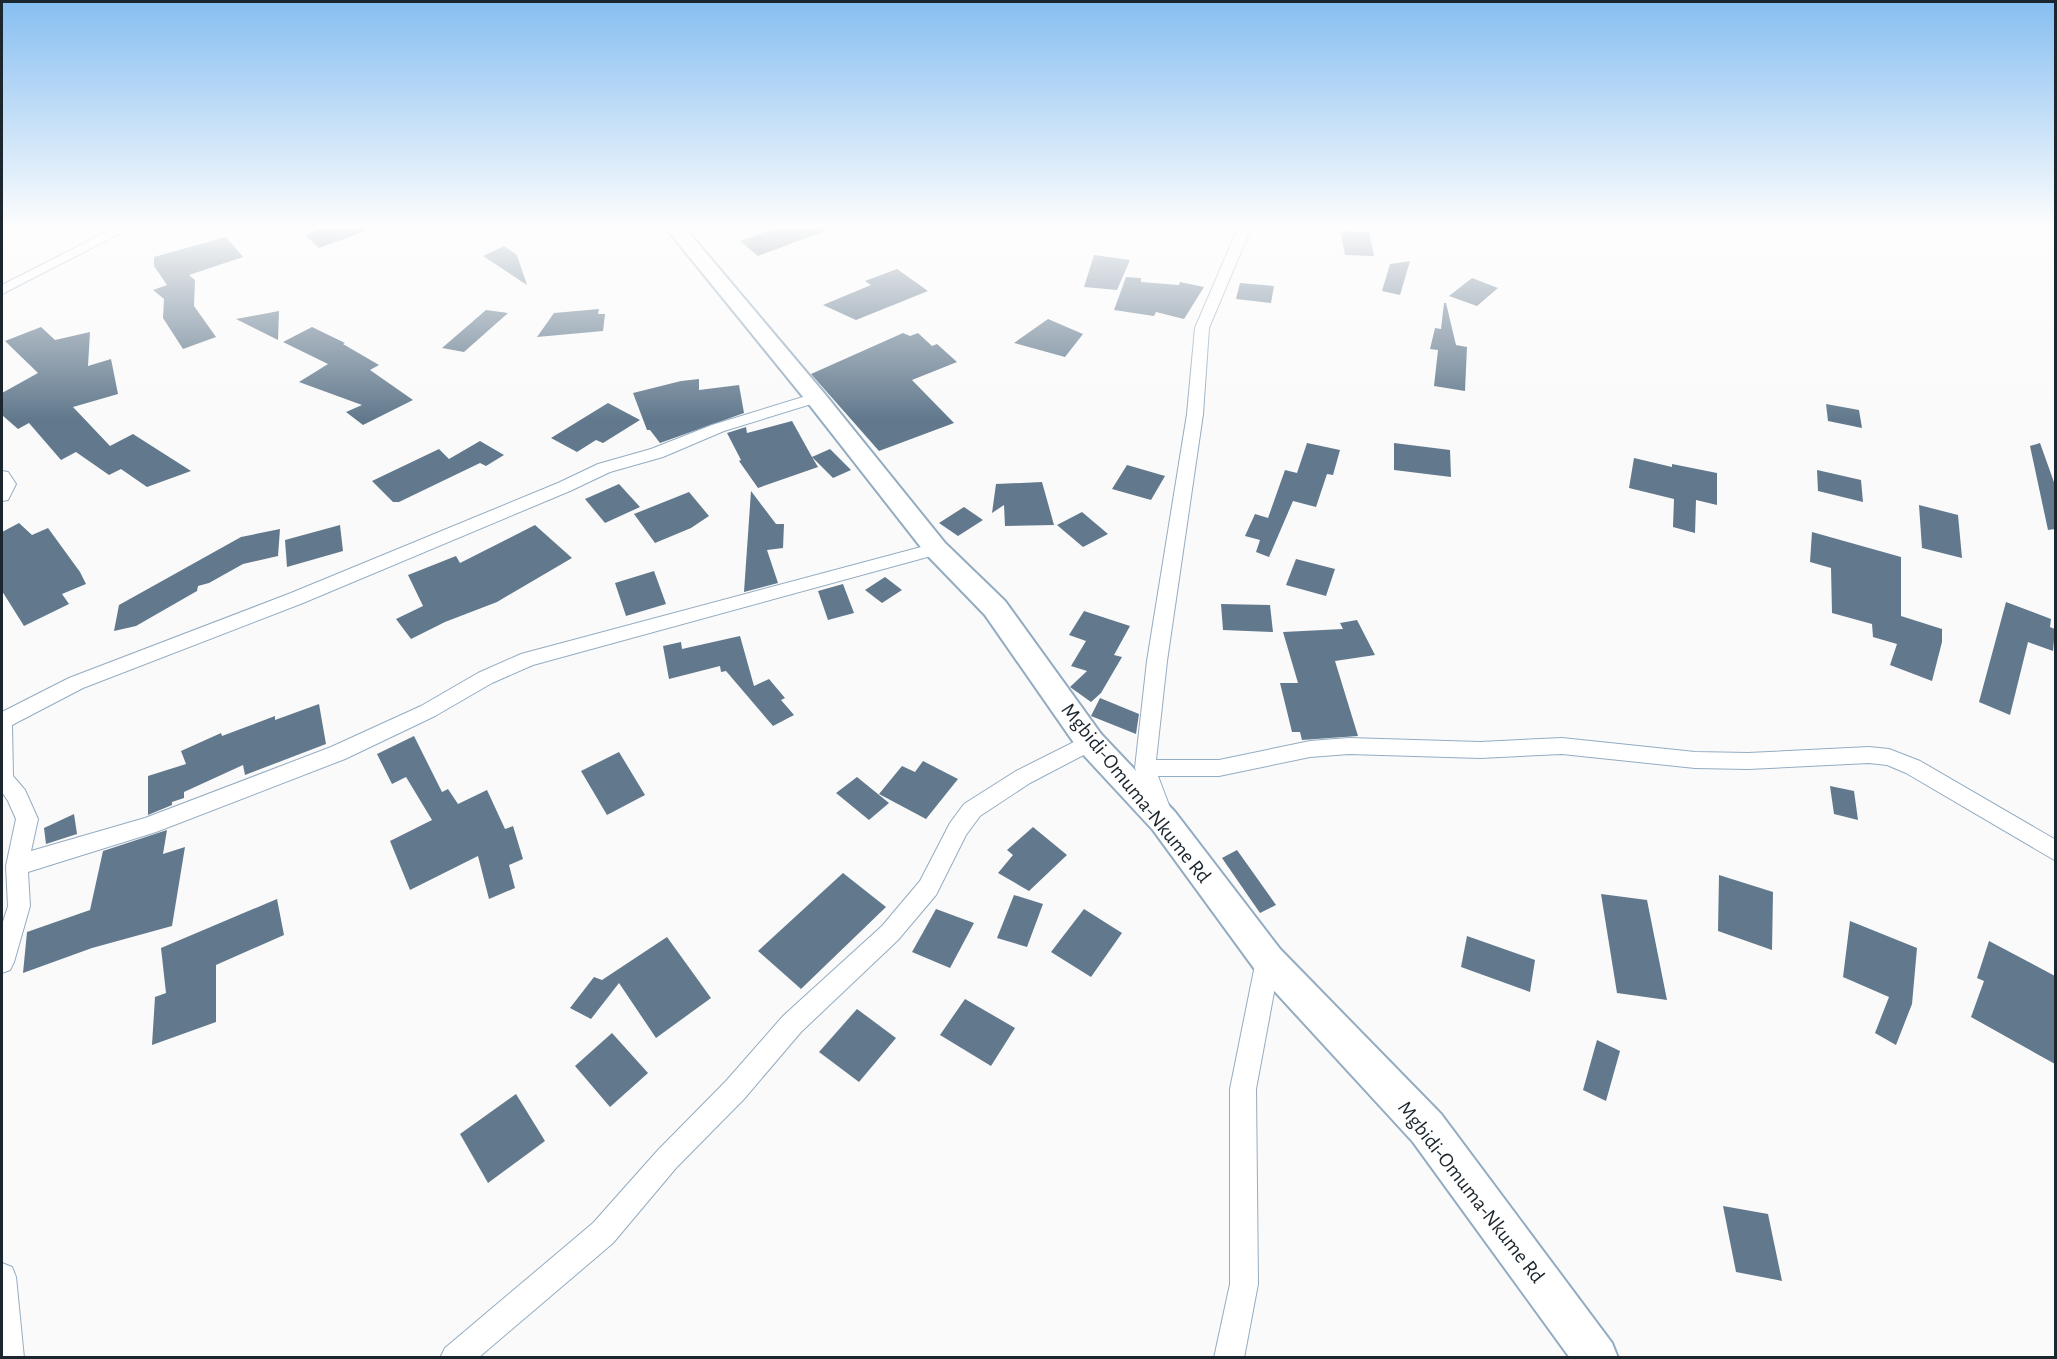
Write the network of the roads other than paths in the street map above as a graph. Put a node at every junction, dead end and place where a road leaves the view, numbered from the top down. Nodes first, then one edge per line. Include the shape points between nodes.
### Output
1 (728, 291) edge
2 (1218, 291) edge
3 (816, 398) junction
4 (2, 476) edge
5 (2, 496) edge
6 (936, 549) junction
7 (2, 721) edge
8 (1090, 742) junction
9 (1145, 768) junction
10 (1164, 821) junction
11 (2055, 852) edge
12 (17, 866) junction
13 (1268, 960) junction
14 (2, 962) edge
15 (2, 1277) edge
16 (9, 1358) edge
17 (455, 1358) edge
18 (1229, 1358) edge
19 (1596, 1358) edge

1 - 3 street, Mgbidi-Omuma-Nkume Rd
2 - 9 street via 1202,328 1195,414 1157,661
3 - 6 street, Mgbidi-Omuma-Nkume Rd
3 - 7 street via 604,468 297,598 76,683
4 - 5 street via 8,484
6 - 8 street, Mgbidi-Omuma-Nkume Rd via 995,608
6 - 12 street via 528,659 338,753 148,825
7 - 12 street via 3,778 27,819
8 - 10 street, Mgbidi-Omuma-Nkume Rd
8 - 17 street via 1023,777 972,810 928,888 891,933 792,1024 603,1233
9 - 10 street
9 - 11 street via 1219,768 1310,749 1349,746 1480,750 1562,746 1748,762 1821,756 1889,757 1913,767
10 - 13 street, Mgbidi-Omuma-Nkume Rd
12 - 14 street via 19,906
13 - 18 street via 1243,1089 1244,1284
13 - 19 street, Mgbidi-Omuma-Nkume Rd via 1427,1128
15 - 16 street

